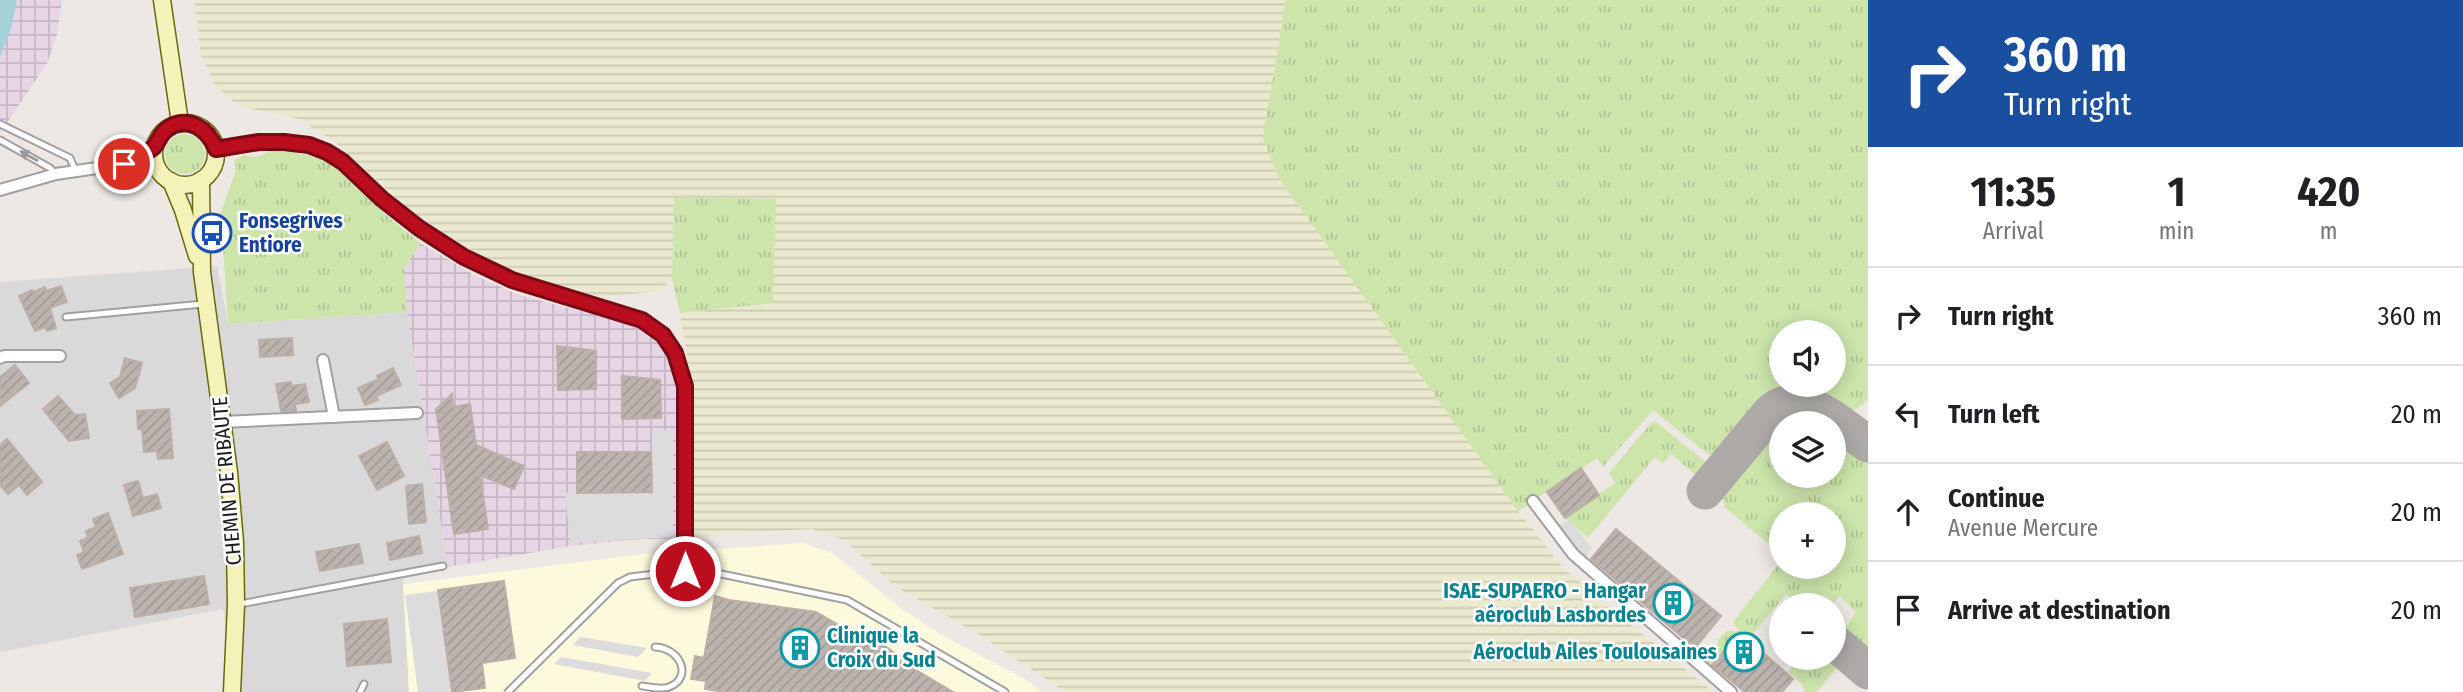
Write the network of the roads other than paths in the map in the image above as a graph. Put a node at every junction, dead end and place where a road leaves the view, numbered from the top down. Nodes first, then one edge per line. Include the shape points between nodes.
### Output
1 (162, 0) edge
2 (180, 123) junction
3 (0, 124) edge
4 (0, 140) edge
5 (154, 146) junction
6 (216, 149) junction
7 (124, 164) junction
8 (158, 170) junction
9 (76, 172) junction
10 (56, 174) junction
11 (201, 180) junction
12 (171, 181) junction
13 (0, 190) edge
14 (202, 272) junction
15 (207, 304) junction
16 (66, 317) dead end
17 (60, 356) dead end
18 (0, 358) edge
19 (323, 360) dead end
20 (417, 414) dead end
21 (334, 417) junction
22 (222, 422) junction
23 (1533, 501) dead end
24 (685, 544) joint
25 (443, 566) dead end
26 (685, 571) junction
27 (236, 605) junction
28 (655, 648) dead end
29 (364, 684) dead end
30 (642, 686) dead end
31 (232, 692) edge
32 (360, 692) edge
33 (508, 692) edge
34 (1006, 692) edge
35 (1731, 692) edge

1 - 2 main road
2 - 5 main road via 168,127
2 - 6 main road via 203,128
3 - 9 lane via 70,158
10 -> 4 lane
5 - 7 street
5 - 8 main road
6 - 11 main road via 210,172
6 - 24 street via 284,142 327,152 419,228 464,257 523,284 642,320 663,335 675,353 685,386
7 - 8 street
7 - 9 street
8 - 12 main road
9 - 10 street
10 - 13 street
11 - 12 main road via 190,185
11 - 14 main road, CHEMIN DE RIBAUTE
12 - 14 main road, CHEMIN DE RIBAUTE
14 - 15 main road, CHEMIN DE RIBAUTE
15 - 16 lane
15 - 22 main road, CHEMIN DE RIBAUTE
17 - 18 street
19 - 21 street
20 - 21 street
21 - 22 street
22 - 27 main road, CHEMIN DE RIBAUTE via 235,542
23 - 35 street via 1573,554
24 - 26 lane
25 - 27 lane
26 - 33 lane via 630,577 618,583
26 - 34 lane via 697,569 847,600
27 - 31 main road, CHEMIN DE RIBAUTE
28 - 30 lane via 676,654 680,678 662,688
29 - 32 lane

